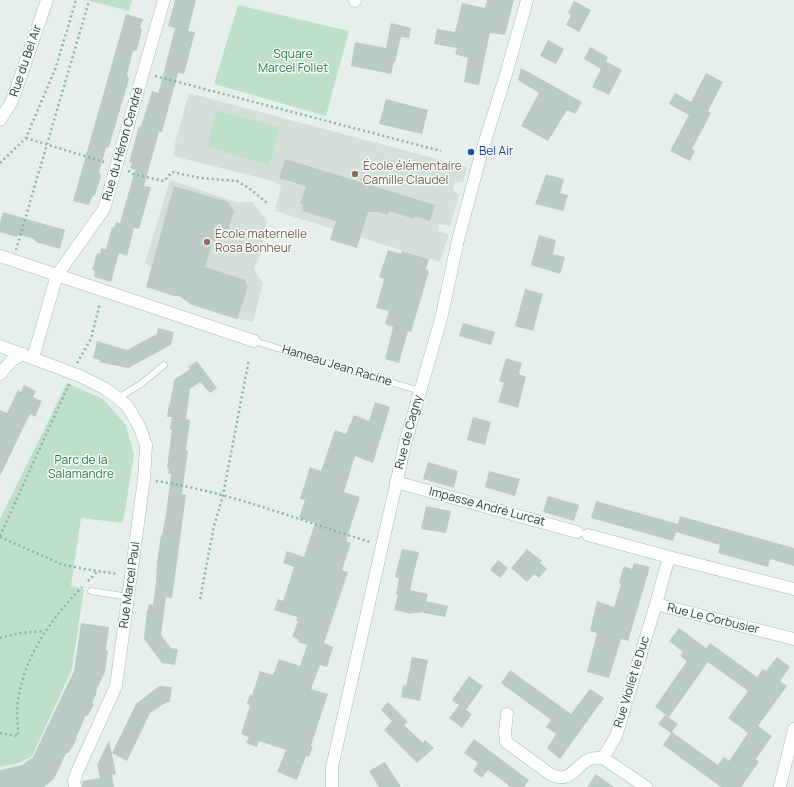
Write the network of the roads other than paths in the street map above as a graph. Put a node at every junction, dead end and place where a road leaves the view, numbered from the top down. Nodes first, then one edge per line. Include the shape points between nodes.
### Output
1 (47, 0) edge
2 (164, 0) edge
3 (527, 0) edge
4 (0, 120) edge
5 (0, 256) edge
6 (57, 275) junction
7 (254, 341) joint
8 (0, 346) edge
9 (28, 356) junction
10 (164, 365) dead end
11 (0, 374) edge
12 (420, 391) junction
13 (118, 398) junction
14 (396, 482) junction
15 (669, 557) junction
16 (794, 589) edge
17 (91, 592) dead end
18 (129, 597) junction
19 (656, 604) junction
20 (794, 640) edge
21 (507, 714) dead end
22 (794, 729) edge
23 (603, 758) junction
24 (77, 772) junction
25 (332, 775) junction
26 (65, 787) edge
27 (75, 787) edge
28 (324, 787) edge
29 (332, 787) edge
30 (335, 787) edge
31 (646, 787) edge
32 (780, 787) edge

1 - 4 street, Rue du Bel Air via 12,101
2 - 6 street, Rue du Héron Cendré via 104,209
3 - 12 street, Rue de Cagny via 458,240 441,319
5 - 6 street
6 - 7 street
6 - 9 street, Rue du Héron Cendré
7 - 12 lane, Hameau Jean Racine
8 - 9 street, Rue Marcel Paul
9 - 11 street via 12,360
9 - 13 street, Rue Marcel Paul via 74,373
10 - 13 lane via 141,384
12 - 14 street, Rue de Cagny
13 - 18 street, Rue Marcel Paul via 128,407 146,445
14 - 15 street, Impasse André Lurcat
14 - 25 street, Rue de Cagny
15 - 16 street
15 - 19 street, Rue Le Corbusier
17 - 18 lane
18 - 24 street, Rue Marcel Paul via 116,686
19 - 20 street, Rue Le Corbusier
19 - 23 street, Rue Viollet le Duc via 616,736
21 - 23 street via 506,742 558,778 566,778 589,758
22 - 32 street
23 - 31 street
24 - 26 street, Rue Marcel Paul
24 - 27 street, Rue Marcel Paul
25 - 28 street, Rue de Cagny
25 - 29 street, Rue de Cagny
25 - 30 street

